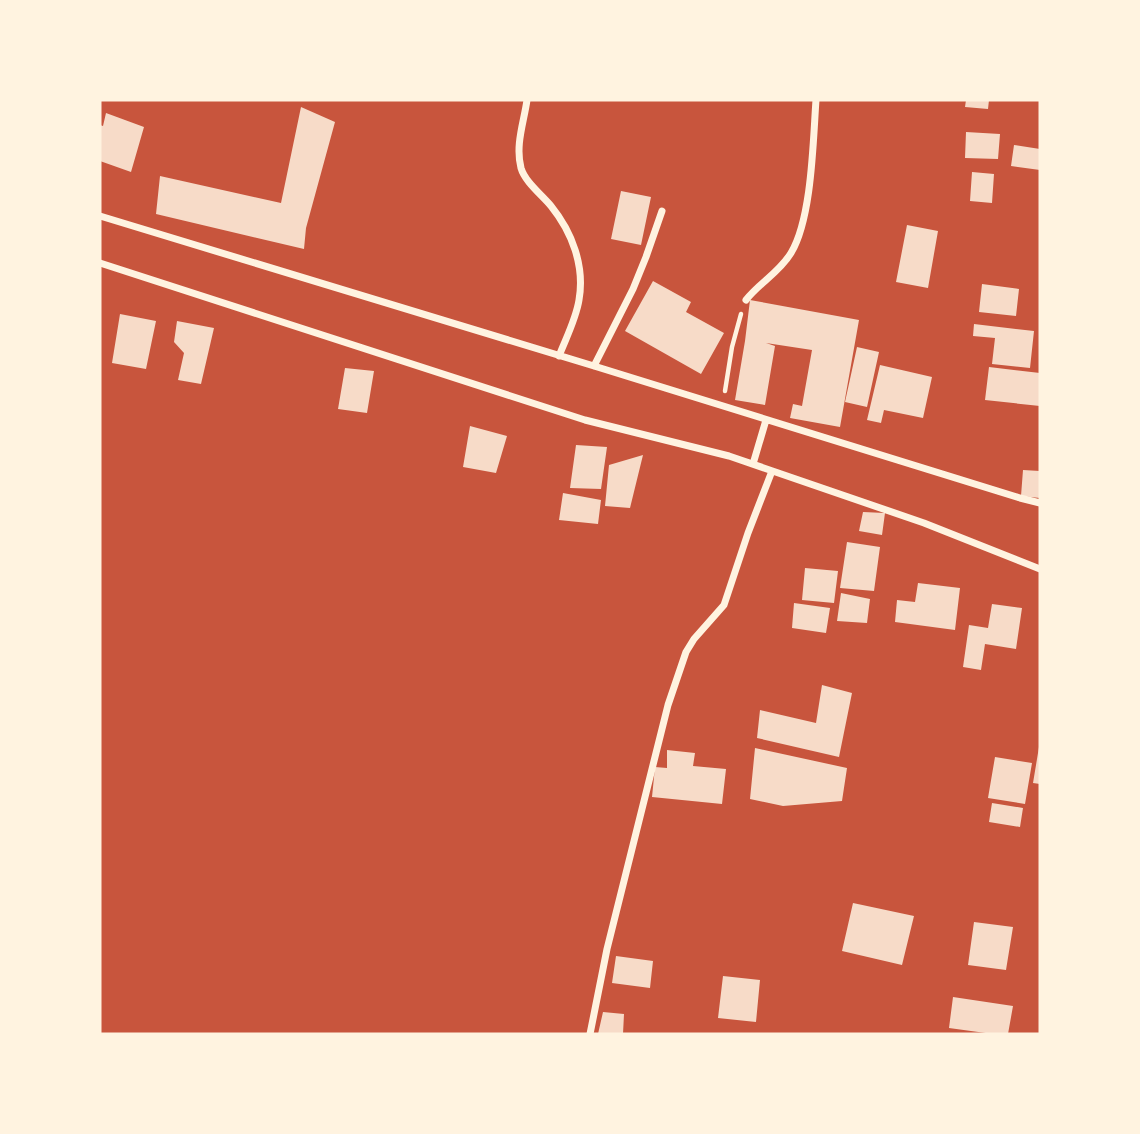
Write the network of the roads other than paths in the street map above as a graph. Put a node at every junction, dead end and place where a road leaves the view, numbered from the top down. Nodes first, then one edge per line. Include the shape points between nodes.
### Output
1 (527, 100) edge
2 (816, 100) edge
3 (662, 211) dead end
4 (100, 216) edge
5 (100, 263) edge
6 (746, 300) road end
7 (559, 356) junction
8 (594, 366) junction
9 (765, 422) junction
10 (754, 462) junction
11 (772, 471) junction
12 (1040, 503) edge
13 (1040, 569) edge
14 (590, 1034) edge

1 - 7 street via 519,157 523,173 553,208 575,246 581,279 579,301
2 - 6 street via 809,181 796,242 775,274
3 - 8 street via 633,289
4 - 7 street
5 - 10 street via 585,420
7 - 8 street
8 - 9 street
9 - 10 street
9 - 12 street
10 - 11 street
11 - 13 street
11 - 14 street via 724,606 695,639 679,673 643,802

